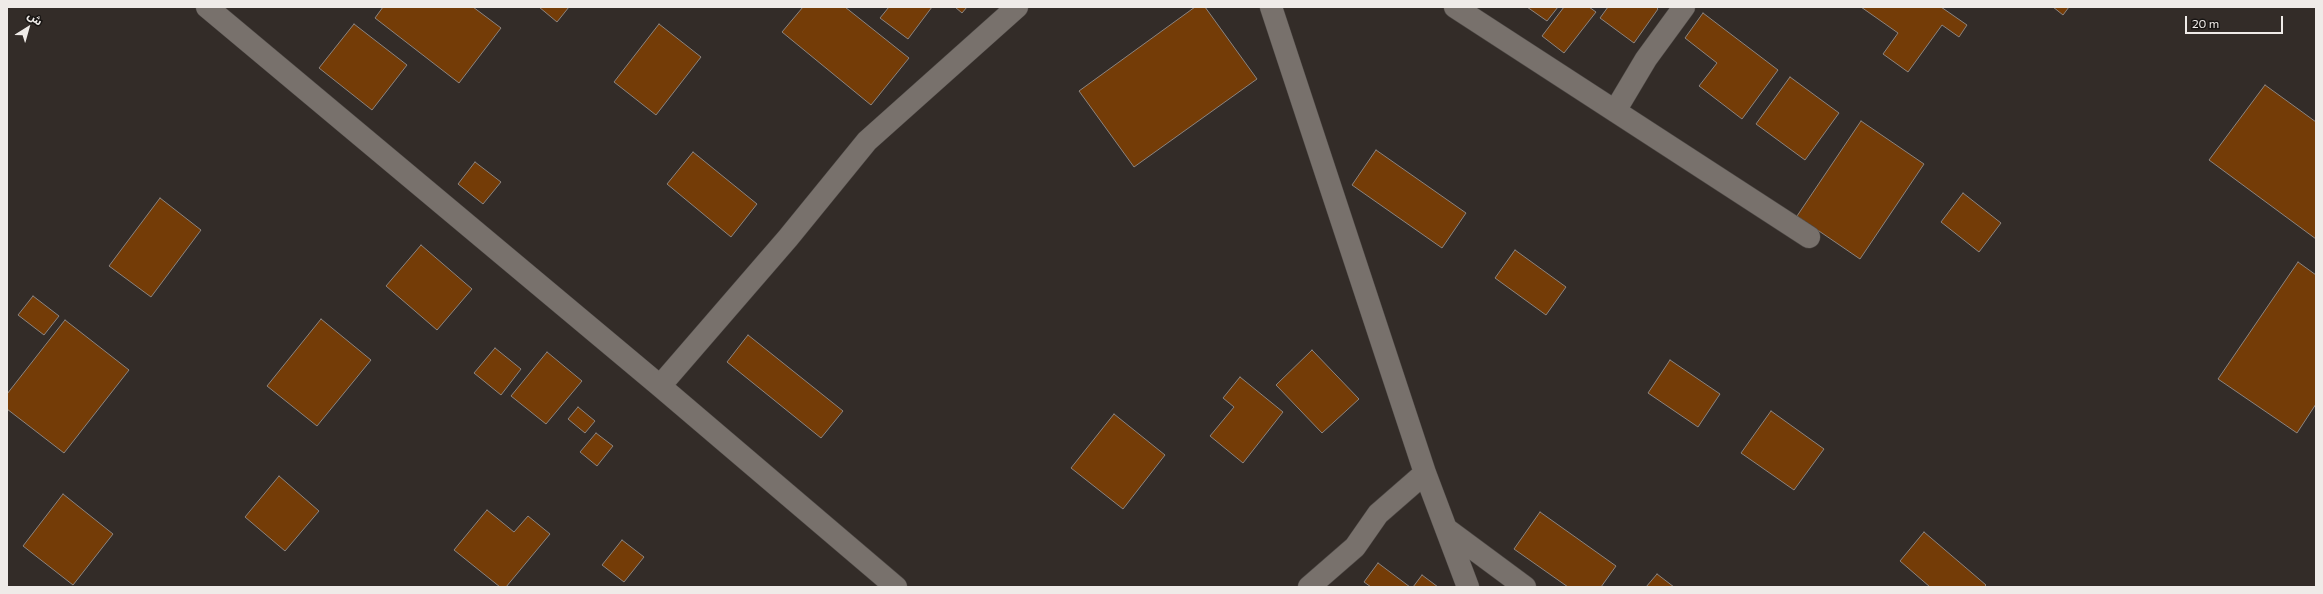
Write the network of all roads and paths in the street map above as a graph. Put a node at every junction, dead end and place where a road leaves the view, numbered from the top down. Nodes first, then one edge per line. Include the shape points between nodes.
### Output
1 (207, 7) edge
2 (1017, 7) edge
3 (1271, 7) edge
4 (1455, 7) edge
5 (1684, 7) edge
6 (1615, 111) junction
7 (1809, 237) dead end
8 (660, 386) junction
9 (1425, 473) junction
10 (1448, 530) junction
11 (896, 587) edge
12 (1309, 587) edge
13 (1468, 587) edge
14 (1525, 587) edge

1 - 8 street
2 - 8 street via 867,140 788,238
3 - 9 street
4 - 6 street
5 - 6 street via 1646,59
6 - 7 street
8 - 11 street
9 - 10 street
9 - 12 street via 1378,514 1355,547
10 - 13 street
10 - 14 street

